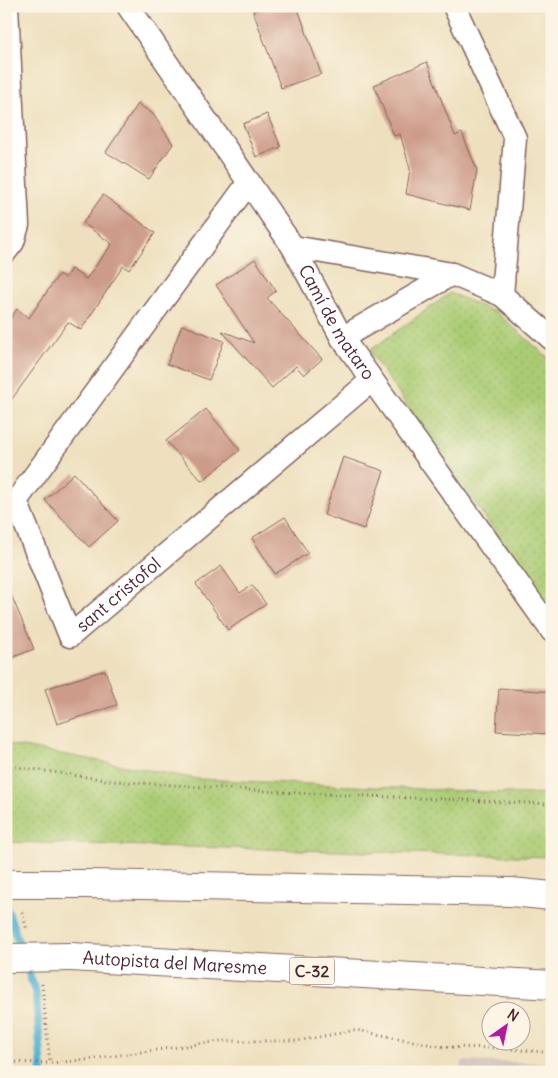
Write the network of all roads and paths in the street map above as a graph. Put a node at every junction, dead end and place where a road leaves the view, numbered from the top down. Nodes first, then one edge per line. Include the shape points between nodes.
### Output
1 (7, 6) edge
2 (128, 6) edge
3 (454, 6) edge
4 (249, 182) junction
5 (293, 247) junction
6 (6, 251) edge
7 (452, 274) junction
8 (502, 295) junction
9 (342, 338) junction
10 (552, 339) edge
11 (372, 380) junction
12 (552, 632) edge
13 (6, 768) edge
14 (552, 804) edge
15 (6, 884) edge
16 (552, 896) edge
17 (6, 958) edge
18 (552, 985) edge
19 (552, 1053) edge
20 (6, 1062) edge

1 - 6 street via 18,225 13,242
2 - 4 street, Camí de mataro
3 - 8 street via 515,138
4 - 5 street, Camí de mataro
4 - 11 street, sant cristofol via 16,501 70,636
5 - 7 street
5 - 9 street, Camí de mataro
7 - 8 street
7 - 9 street
8 - 10 street
9 - 11 street, Camí de mataro
11 - 12 street, Camí de mataro
13 - 14 path via 11,766 113,781 260,791
15 - 16 highway, bridge via 511,892
17 - 18 highway, Autopista del Maresme / C-32, bridge via 72,958
19 - 20 path via 444,1047 356,1030 297,1041 220,1041 85,1060

